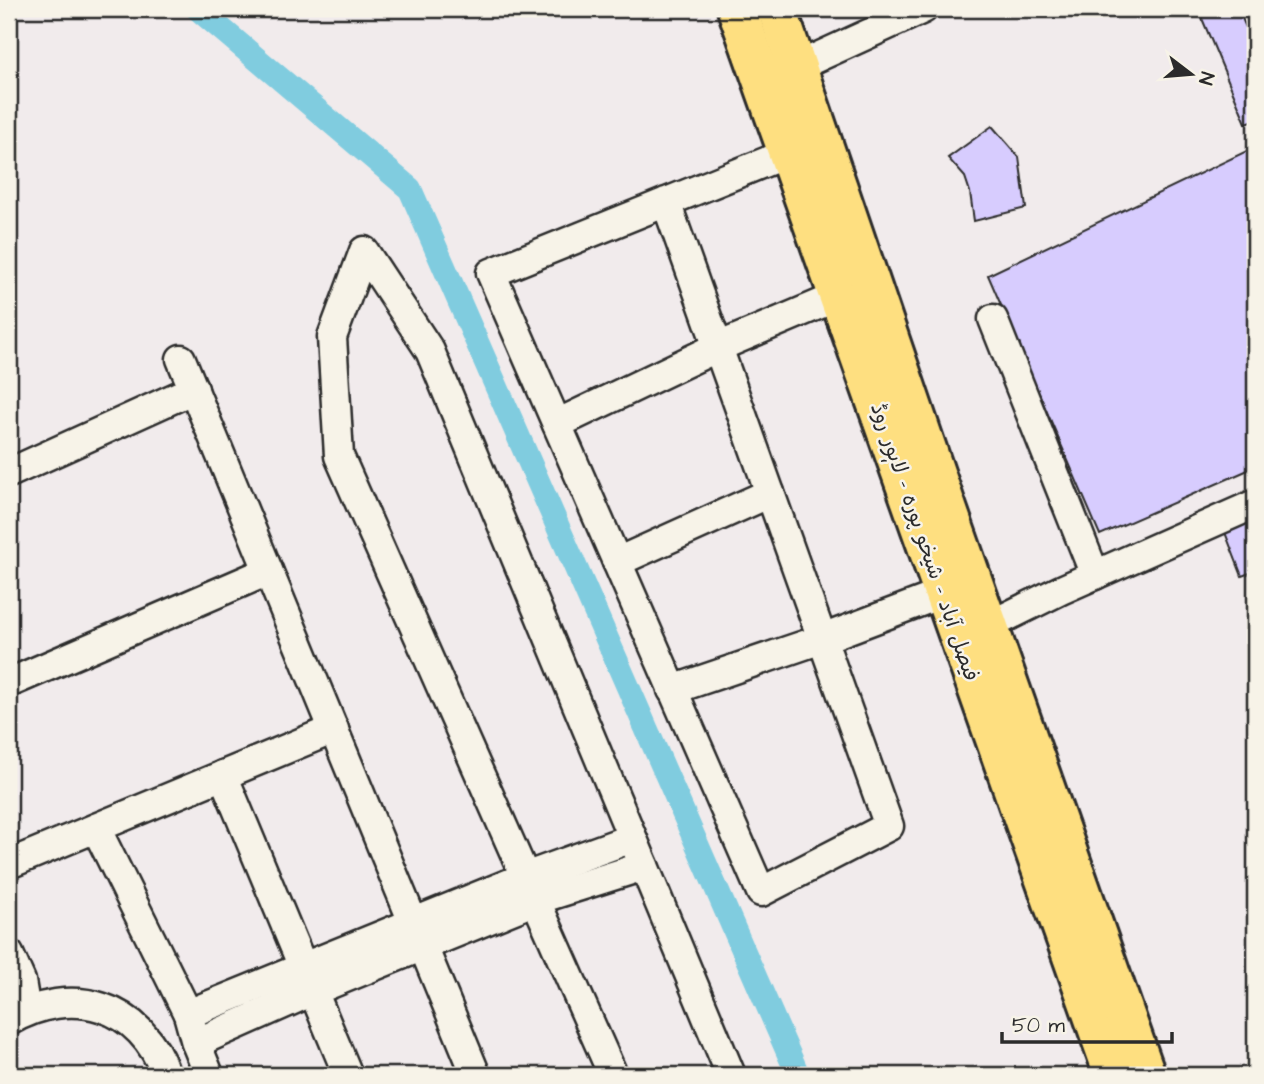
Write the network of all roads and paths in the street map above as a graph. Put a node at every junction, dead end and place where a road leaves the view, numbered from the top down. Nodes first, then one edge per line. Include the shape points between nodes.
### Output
1 (737, 9) edge
2 (777, 9) edge
3 (923, 9) edge
4 (796, 67) junction
5 (788, 153) junction
6 (666, 202) junction
7 (839, 296) junction
8 (993, 319) dead end
9 (718, 347) junction
10 (181, 359) dead end
11 (194, 389) junction
12 (556, 424) junction
13 (9, 473) edge
14 (770, 493) junction
15 (1255, 504) edge
16 (617, 562) junction
17 (268, 571) junction
18 (1095, 575) junction
19 (944, 593) junction
20 (988, 626) junction
21 (822, 639) junction
22 (9, 683) edge
23 (672, 690) junction
24 (334, 729) junction
25 (223, 775) junction
26 (96, 828) junction
27 (632, 838) junction
28 (9, 864) edge
29 (645, 866) junction
30 (530, 888) junction
31 (418, 934) junction
32 (9, 954) edge
33 (308, 980) junction
34 (188, 1014) junction
35 (17, 1016) edge
36 (196, 1043) junction
37 (166, 1075) edge
38 (209, 1075) edge
39 (348, 1075) edge
40 (476, 1075) edge
41 (613, 1075) edge
42 (731, 1075) edge
43 (1114, 1075) edge
44 (1146, 1075) edge

1 - 5 highway, فیصل آباد - شیخو پورہ - لاہور روڈ
2 - 4 highway, فیصل آباد - شیخو پورہ - لاہور روڈ
3 - 4 street
4 - 20 highway, فیصل آباد - شیخو پورہ - لاہور روڈ
5 - 6 street
5 - 7 highway, فیصل آباد - شیخو پورہ - لاہور روڈ
6 - 9 street
6 - 12 street via 491,273
7 - 9 street
7 - 19 highway, فیصل آباد - شیخو پورہ - لاہور روڈ
8 - 18 street
9 - 12 street
9 - 14 street
10 - 11 street
11 - 13 street
11 - 17 street
12 - 16 street
14 - 16 street
14 - 21 street
15 - 18 street
16 - 23 street
17 - 22 street
17 - 24 street
18 - 20 street
19 - 21 street
19 - 43 highway, فیصل آباد - شیخو پورہ - لاہور روڈ
20 - 44 highway, فیصل آباد - شیخو پورہ - لاہور روڈ
21 - 23 street
21 - 23 street via 889,826 761,892
24 - 25 street
24 - 31 street
25 - 26 street
25 - 33 street
26 - 28 street
26 - 34 street
27 - 29 street
27 - 30 street
27 - 30 street via 430,351 364,251 332,337 339,456
29 - 30 street
29 - 42 street
30 - 31 street
30 - 41 street
31 - 33 street
31 - 40 street
32 - 35 street via 21,981
33 - 34 street
33 - 36 street
33 - 39 street
34 - 36 street
35 - 37 street via 43,1005 79,1002 113,1012 142,1033
36 - 38 street

